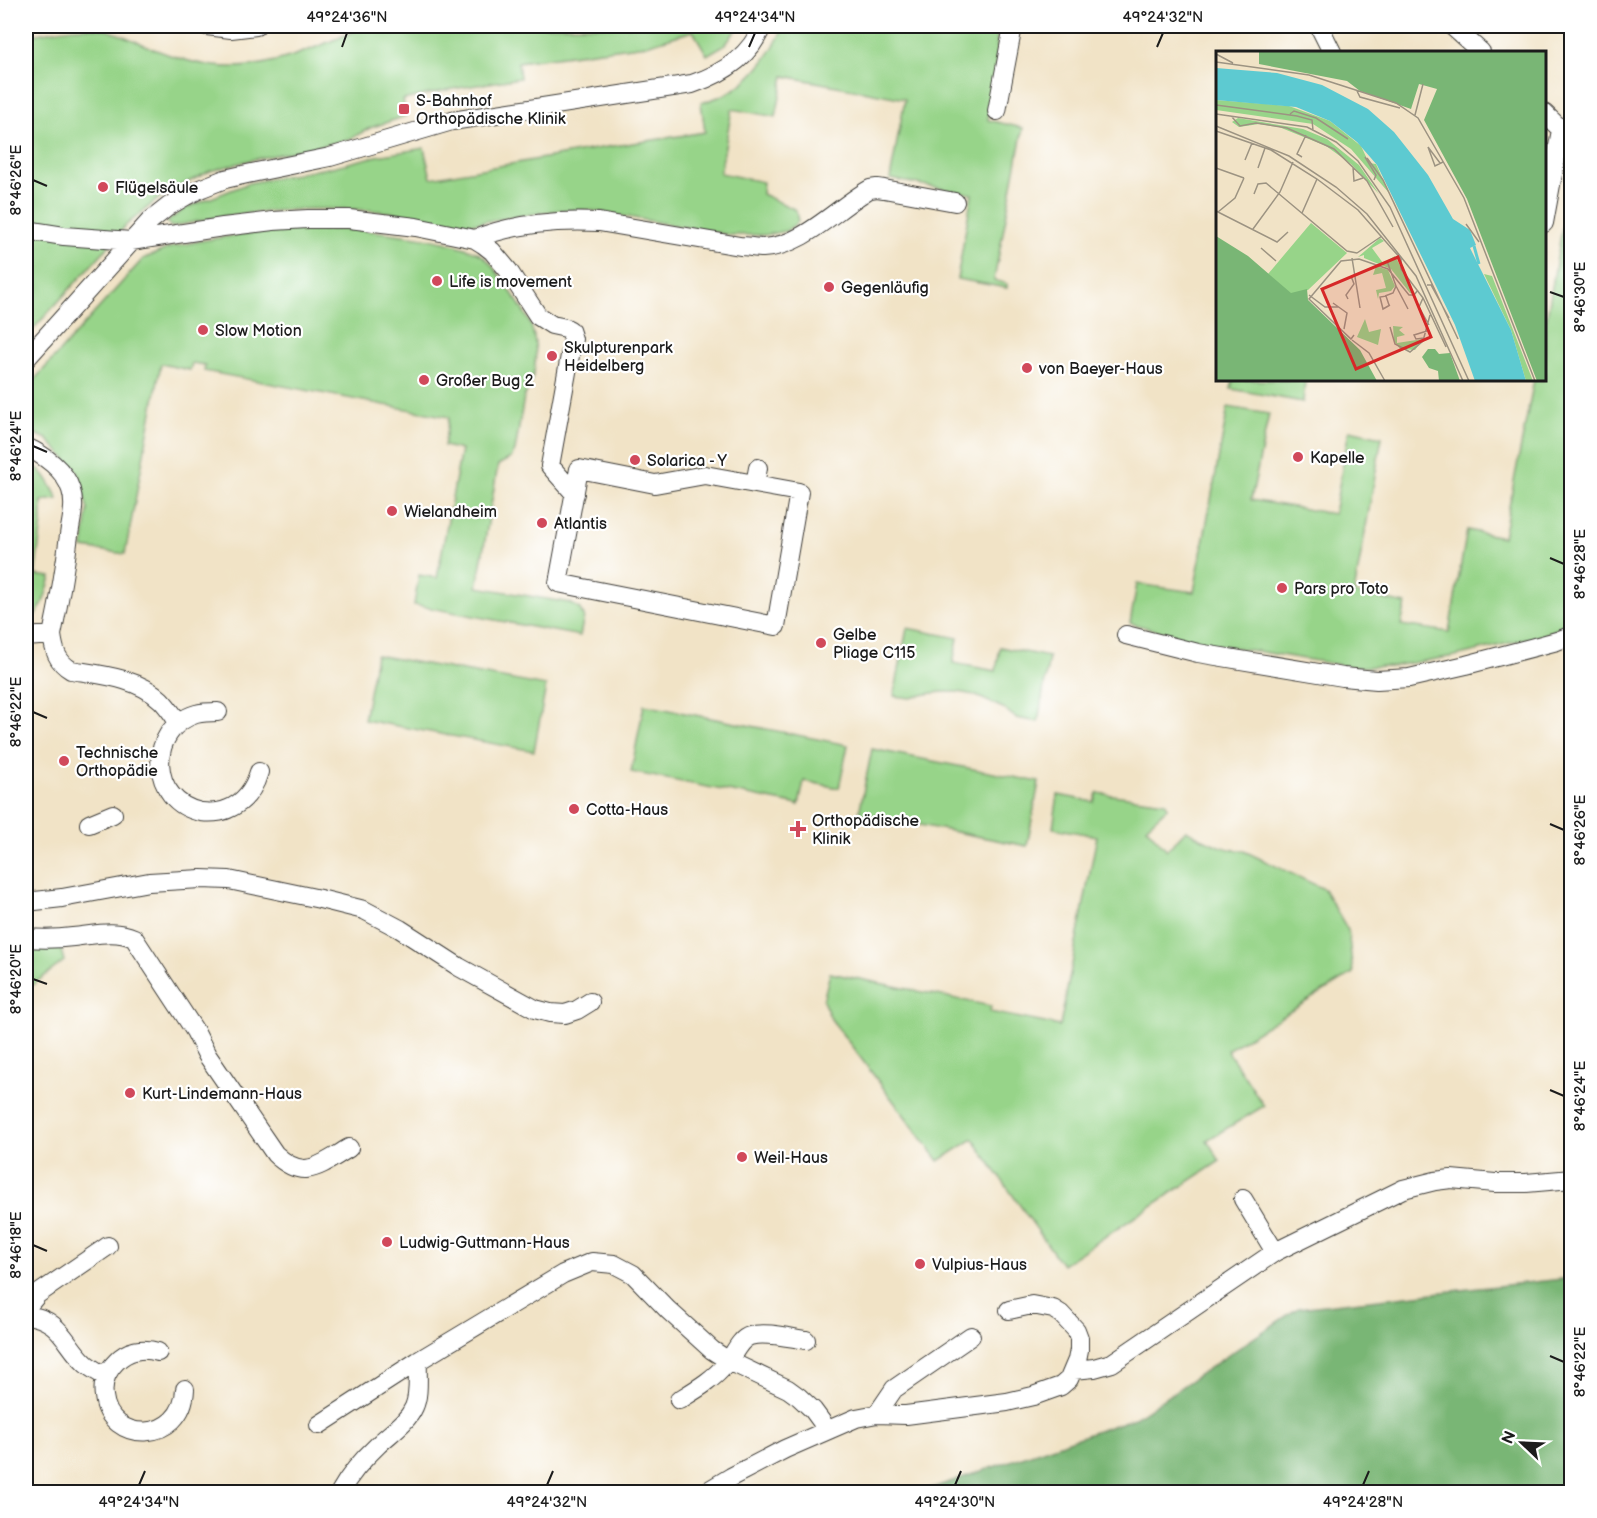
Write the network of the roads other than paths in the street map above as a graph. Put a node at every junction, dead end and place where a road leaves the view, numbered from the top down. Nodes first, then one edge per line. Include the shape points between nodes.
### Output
1 (207, 26) edge
2 (256, 26) edge
3 (762, 26) edge
4 (1013, 26) edge
5 (1319, 26) edge
6 (1459, 38) edge
7 (1332, 51) edge
8 (1479, 51) edge
9 (997, 111) dead end
10 (1546, 114) edge
11 (1566, 134) edge
12 (956, 202) dead end
13 (1546, 219) edge
14 (26, 230) edge
15 (475, 239) junction
16 (131, 241) junction
17 (26, 359) edge
18 (26, 447) edge
19 (575, 494) junction
20 (52, 635) junction
21 (1572, 635) edge
22 (1126, 636) dead end
23 (26, 637) edge
24 (218, 712) dead end
25 (180, 723) junction
26 (259, 772) dead end
27 (113, 814) dead end
28 (89, 824) dead end
29 (26, 902) edge
30 (26, 938) edge
31 (590, 1002) dead end
32 (349, 1148) dead end
33 (1572, 1179) edge
34 (1243, 1199) dead end
35 (108, 1246) dead end
36 (1275, 1252) junction
37 (26, 1308) edge
38 (1009, 1310) dead end
39 (26, 1315) edge
40 (970, 1336) dead end
41 (806, 1340) dead end
42 (158, 1352) dead end
43 (418, 1361) junction
44 (729, 1361) junction
45 (1074, 1370) junction
46 (106, 1377) junction
47 (185, 1389) dead end
48 (679, 1400) dead end
49 (878, 1414) junction
50 (319, 1425) dead end
51 (828, 1429) junction
52 (340, 1492) edge
53 (706, 1492) edge

1 - 2 lane
3 - 16 lane via 745,54 708,79 452,121 330,157 225,179 169,206
4 - 9 lane
5 - 7 lane
6 - 8 lane
10 - 11 lane
11 - 13 lane
12 - 15 lane via 870,189 790,243 763,248 582,221 519,226
14 - 16 lane
15 - 16 lane via 349,219 273,222
15 - 19 lane via 508,270 538,316 572,334 550,466
16 - 17 lane
18 - 20 lane via 50,461 66,479 74,503
19 - 19 lane via 579,469 655,484 705,475 757,476 799,492 776,626 558,583
20 - 23 lane
20 - 25 lane via 59,659 71,670 142,687 161,700
21 - 22 lane via 1466,665 1409,678 1377,680 1198,652
24 - 25 lane via 196,714
25 - 26 lane via 166,737 160,765 165,785 185,806 205,812 224,811 249,794
27 - 28 lane
29 - 31 lane via 149,882 229,880 364,910 535,1009 565,1014
30 - 32 lane via 118,933 134,938 275,1154 292,1167 303,1169 315,1168
33 - 36 lane via 1526,1184 1451,1179 1420,1184
34 - 36 lane
35 - 37 lane via 38,1294
36 - 45 lane via 1112,1363
38 - 45 lane via 1042,1306 1070,1322 1079,1338
39 - 46 lane via 38,1317 59,1330 86,1364
40 - 49 lane via 894,1389
41 - 44 lane via 747,1336
42 - 46 lane via 148,1349 125,1354
43 - 44 lane via 563,1274 592,1262 614,1264 633,1274 700,1340
43 - 50 lane
43 - 52 lane via 417,1396 409,1416 355,1469
44 - 48 lane via 713,1378
44 - 51 lane via 800,1397
45 - 49 lane via 1061,1386 1034,1396 906,1415
46 - 47 lane via 104,1399 110,1413 122,1425 137,1431 153,1431 175,1419 183,1405
49 - 51 lane
51 - 53 lane

